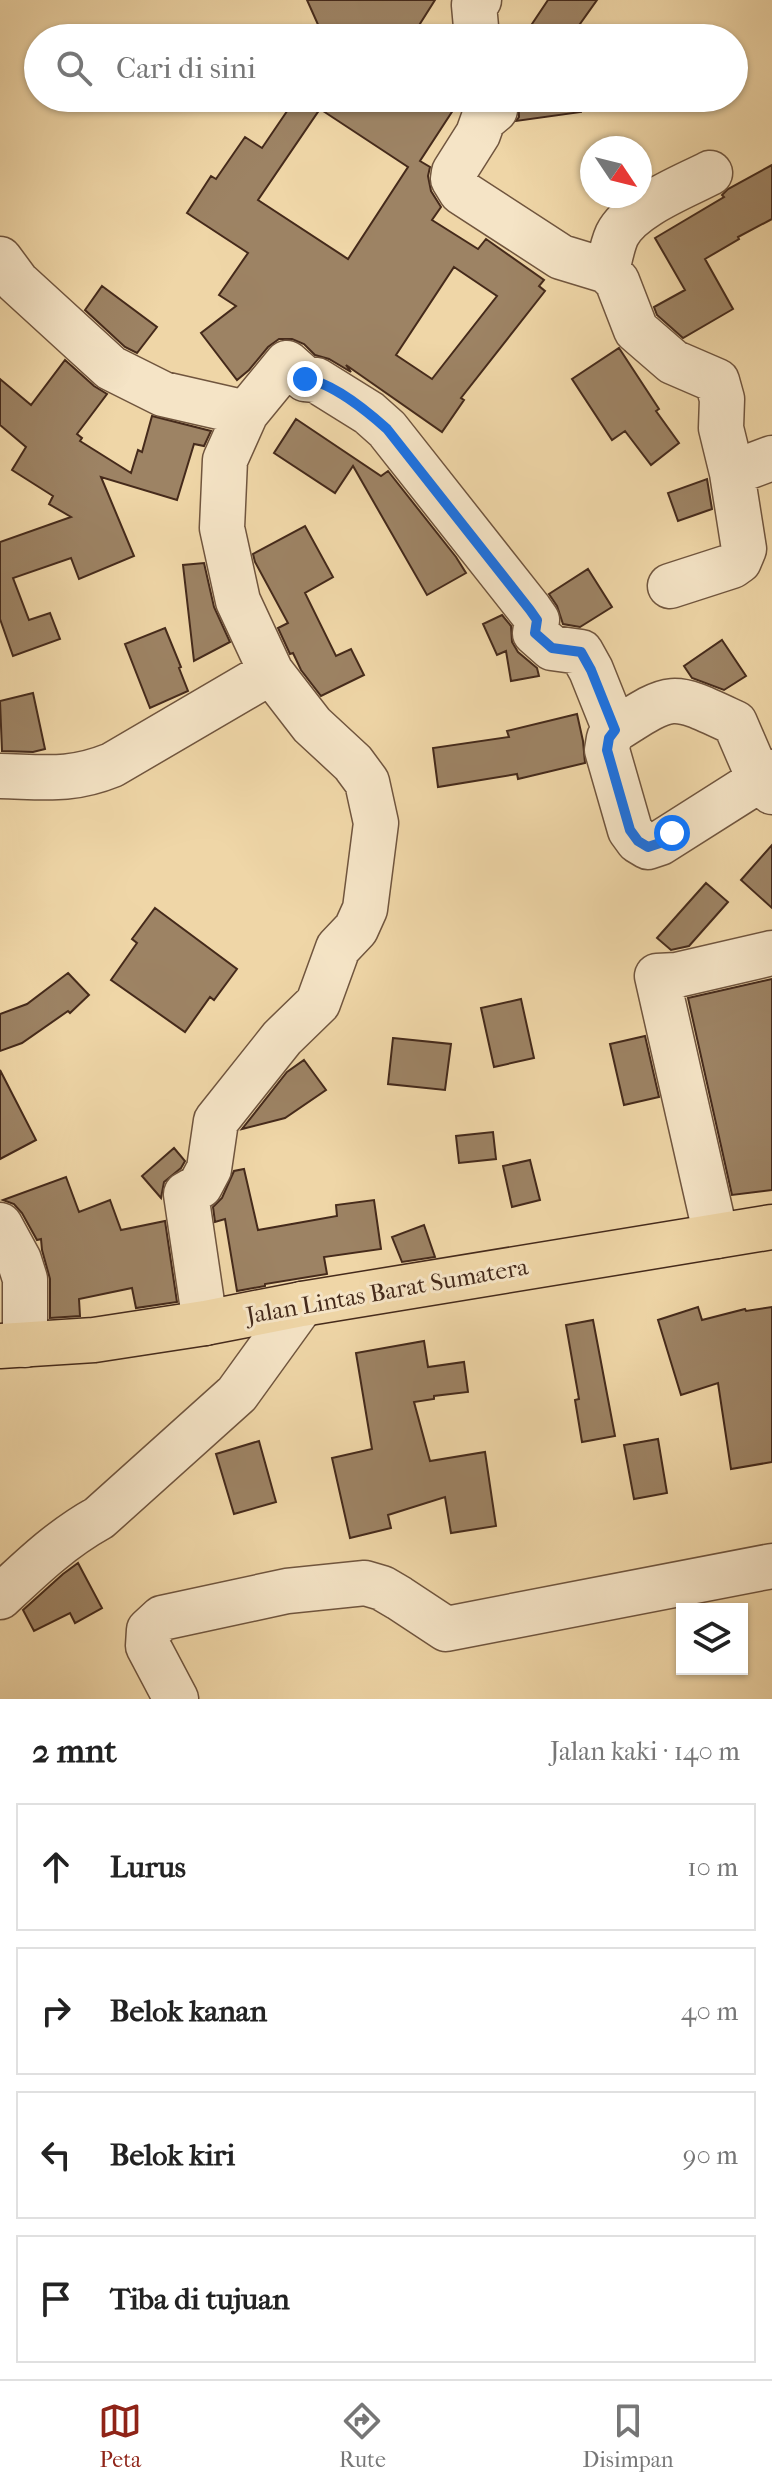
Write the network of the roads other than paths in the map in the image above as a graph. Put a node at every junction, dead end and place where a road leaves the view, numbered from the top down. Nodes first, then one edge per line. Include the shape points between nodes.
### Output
1 (479, 0) edge
2 (476, 24) edge
3 (493, 112) edge
4 (710, 173) dead end
5 (0, 259) edge
6 (607, 271) junction
7 (246, 413) junction
8 (752, 466) edge
9 (670, 586) dead end
10 (271, 672) junction
11 (615, 730) junction
12 (0, 776) edge
13 (768, 781) edge
14 (772, 953) edge
15 (0, 1225) edge
16 (772, 1227) edge
17 (716, 1236) junction
18 (302, 1304) junction
19 (205, 1323) junction
20 (12, 1346) edge
21 (772, 1566) edge
22 (0, 1597) edge
23 (176, 1699) edge

1 - 2 street via 474,5
3 - 6 street via 454,172 461,192 561,257
4 - 6 street via 624,225
5 - 7 street via 17,282 111,368 163,394
6 - 8 street via 617,281 636,330 673,362 717,381 721,428
7 - 10 street via 225,460 222,528 238,601
7 - 11 street via 287,363 305,379 316,380 369,413 530,610 537,620 535,633 552,648 581,652
8 - 9 street via 743,555 732,566
10 - 12 street via 93,773 72,778
10 - 19 street via 367,782 376,823 365,909 356,929 338,948 318,1003 282,1038 216,1121 209,1169 200,1186 186,1194
11 - 13 street via 654,705 688,701 735,723
11 - 13 street via 607,750 630,830 648,847
14 - 17 street via 657,976
15 - 20 street via 25,1279
16 - 17 highway, Jalan Lintas Barat Sumatera
17 - 18 highway, Jalan Lintas Barat Sumatera
18 - 19 highway, Jalan Lintas Barat Sumatera
18 - 22 street via 237,1394 99,1518 38,1561
19 - 20 highway, Jalan Lintas Barat Sumatera
21 - 23 street via 446,1629 382,1588 365,1583 287,1591 162,1618 149,1630 148,1646

